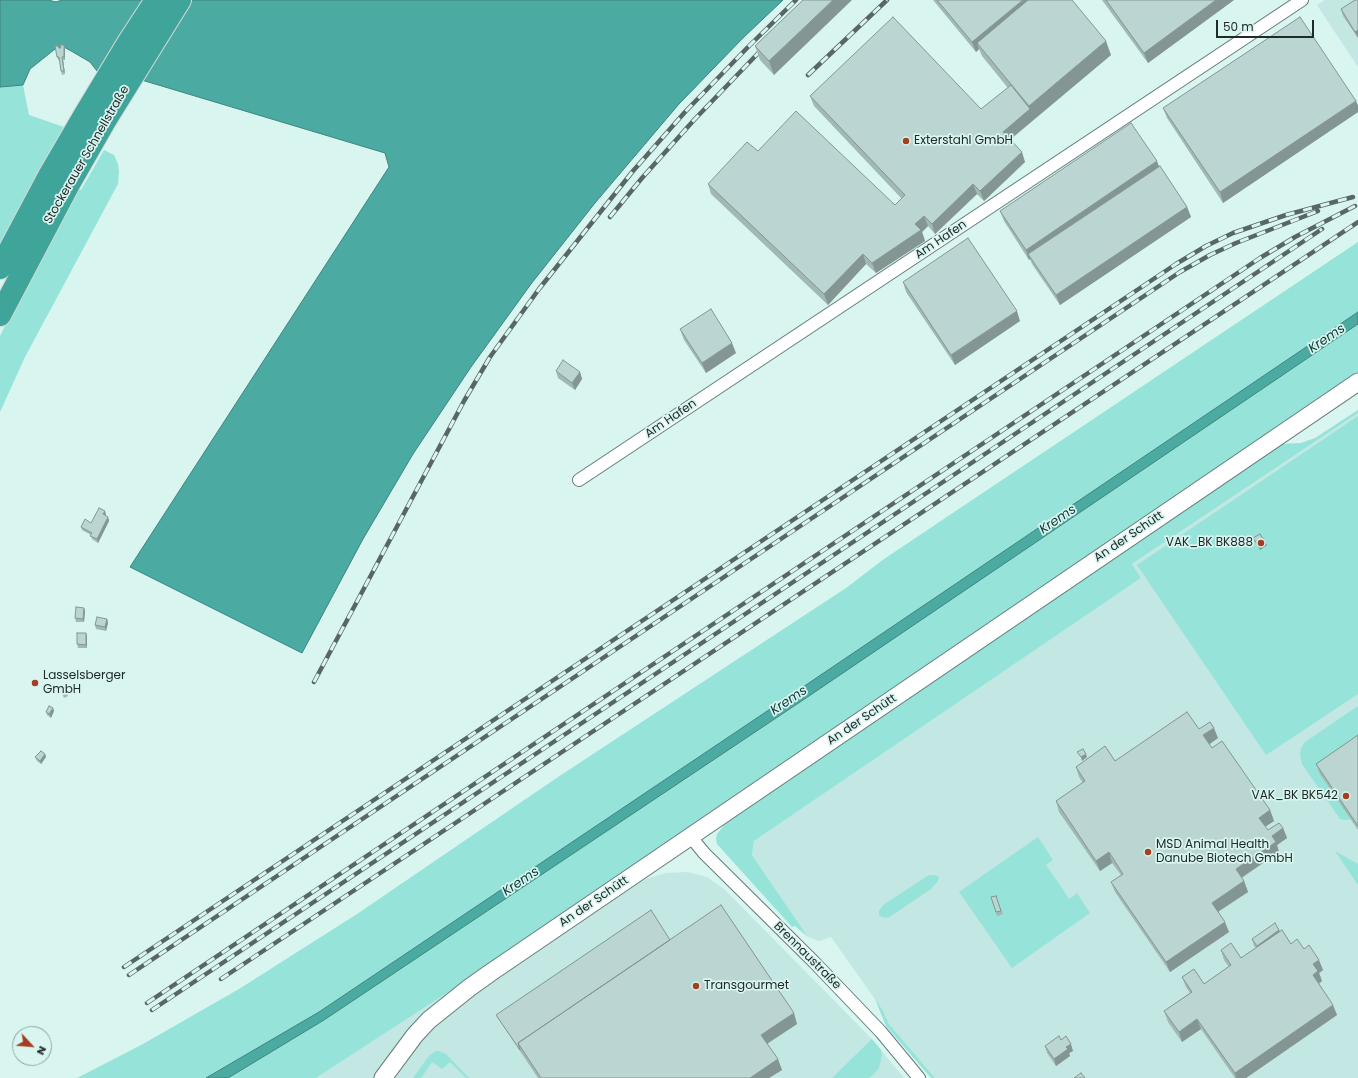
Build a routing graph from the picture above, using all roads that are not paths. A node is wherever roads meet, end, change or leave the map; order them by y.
1 (156, 0) edge
2 (180, 0) edge
3 (1302, 0) edge
4 (60, 179) junction
5 (0, 268) edge
6 (0, 315) edge
7 (1358, 382) edge
8 (579, 480) dead end
9 (691, 837) junction
10 (383, 1078) edge
11 (918, 1078) edge

1 - 4 highway, Stockerauer Schnellstraße
2 - 4 highway, Stockerauer Schnellstraße
3 - 8 street, Am Hafen
4 - 5 highway, Stockerauer Schnellstraße
4 - 6 highway, Stockerauer Schnellstraße
7 - 9 street, An der Schütt
9 - 10 street, An der Schütt
9 - 11 street, Brennaustraße

